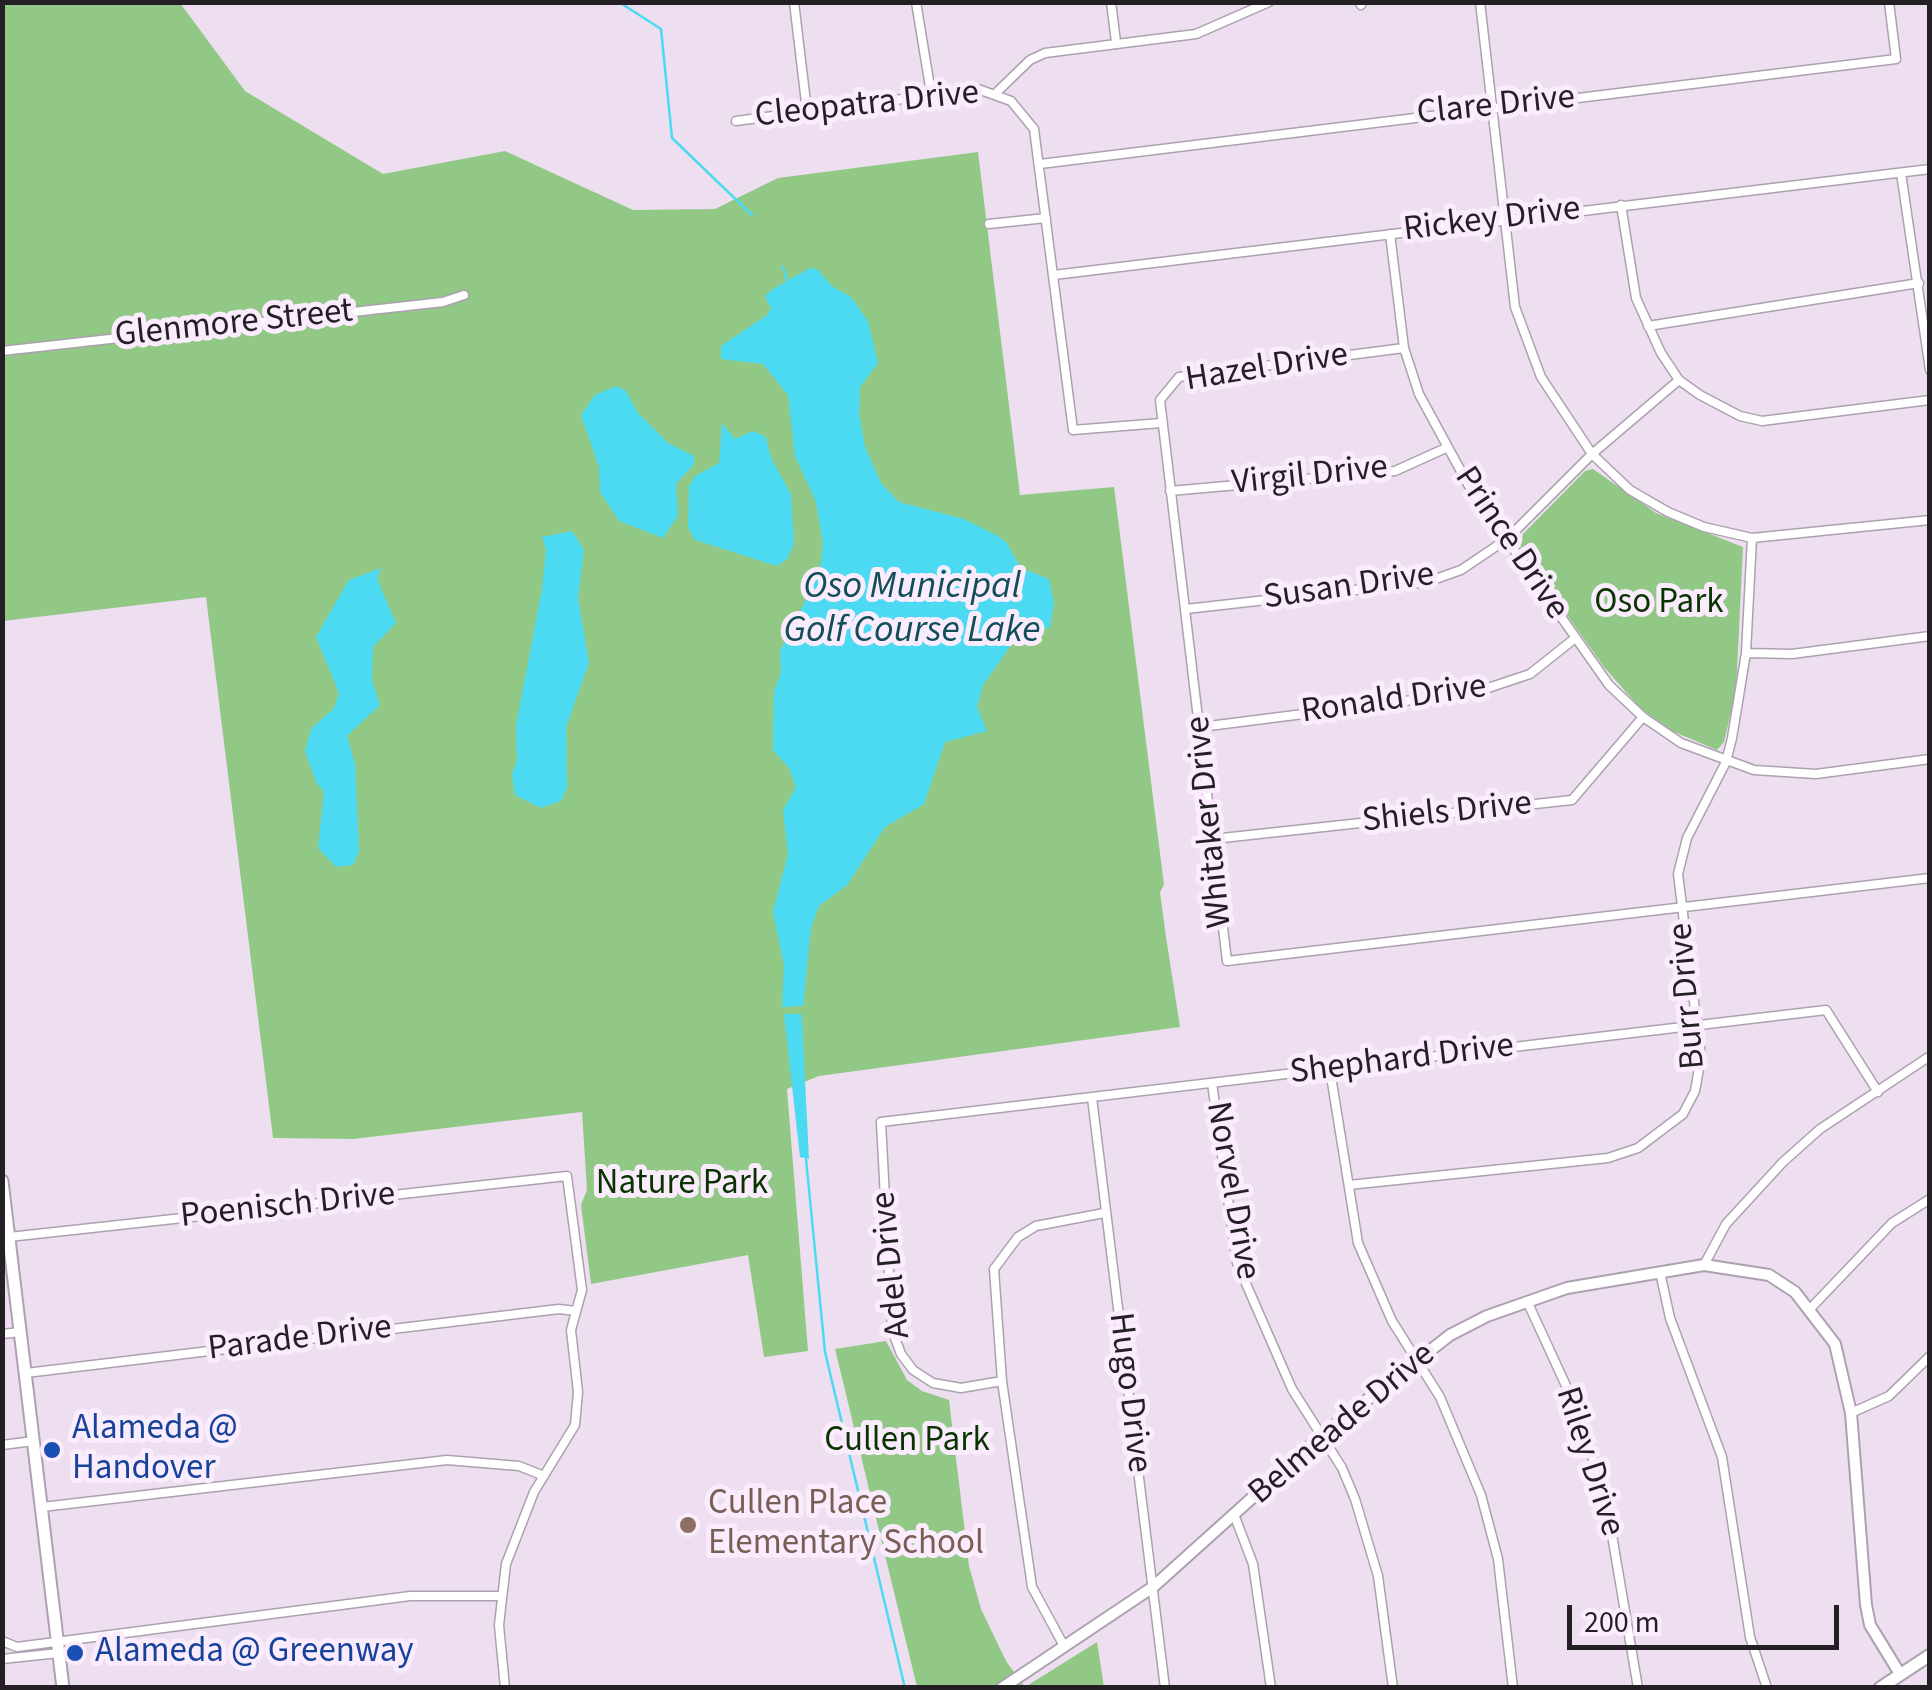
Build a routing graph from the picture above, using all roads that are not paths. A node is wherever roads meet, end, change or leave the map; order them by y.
1 (794, 2) edge
2 (916, 2) edge
3 (1111, 2) edge
4 (1269, 2) edge
5 (1480, 2) edge
6 (1889, 2) edge
7 (1116, 42) junction
8 (997, 92) junction
9 (931, 93) junction
10 (1493, 109) junction
11 (808, 111) junction
12 (736, 121) dead end
13 (1040, 164) junction
14 (1930, 169) edge
15 (1901, 173) junction
16 (1621, 205) junction
17 (1046, 218) junction
18 (1506, 221) junction
19 (989, 224) dead end
20 (1390, 234) junction
21 (1054, 275) junction
22 (1919, 283) junction
23 (464, 295) dead end
24 (1648, 326) junction
25 (1404, 348) junction
26 (2, 352) edge
27 (1930, 370) edge
28 (1679, 380) junction
29 (1930, 400) edge
30 (1161, 422) junction
31 (1446, 448) junction
32 (1592, 454) junction
33 (1170, 491) junction
34 (1930, 520) edge
35 (1752, 538) junction
36 (1507, 539) junction
37 (1186, 609) junction
38 (1930, 636) edge
39 (1574, 639) junction
40 (1746, 653) junction
41 (1642, 717) junction
42 (1201, 727) junction
43 (1930, 758) edge
44 (1726, 762) junction
45 (1213, 839) junction
46 (1930, 878) edge
47 (1682, 908) junction
48 (1698, 1026) junction
49 (1930, 1056) edge
50 (1330, 1070) junction
51 (1212, 1083) junction
52 (1878, 1092) junction
53 (1092, 1098) junction
54 (881, 1122) joint
55 (2, 1181) edge
56 (1349, 1185) junction
57 (1930, 1199) edge
58 (1104, 1213) junction
59 (6, 1228) edge
60 (1704, 1265) junction
61 (1660, 1272) junction
62 (1526, 1301) junction
63 (1809, 1310) junction
64 (575, 1311) junction
65 (20, 1332) junction
66 (2, 1334) edge
67 (1930, 1356) edge
68 (1416, 1358) junction
69 (26, 1373) junction
70 (1002, 1382) junction
71 (1852, 1413) junction
72 (1322, 1434) junction
73 (34, 1441) junction
74 (2, 1445) edge
75 (544, 1476) junction
76 (42, 1506) junction
77 (1236, 1517) junction
78 (1154, 1586) junction
79 (500, 1596) junction
80 (2, 1641) edge
81 (1064, 1646) junction
82 (59, 1647) junction
83 (1930, 1655) edge
84 (2, 1659) edge
85 (1900, 1674) junction
86 (64, 1688) edge
87 (505, 1688) edge
88 (1002, 1688) edge
89 (1164, 1688) edge
90 (1271, 1688) edge
91 (1393, 1688) edge
92 (1513, 1688) edge
93 (1638, 1688) edge
94 (1767, 1688) edge
95 (1880, 1688) edge

1 - 11 street
2 - 9 street
3 - 7 street
4 - 7 street
5 - 10 street
6 - 10 street, Clare Drive
7 - 8 street
8 - 9 street, Cleopatra Drive
8 - 13 street
9 - 11 street, Cleopatra Drive
10 - 13 street, Clare Drive
10 - 18 street
11 - 12 street, Cleopatra Drive
13 - 17 street
14 - 15 street, Rickey Drive
15 - 16 street, Rickey Drive
15 - 22 street
16 - 18 street, Rickey Drive
16 - 24 street
17 - 19 street
17 - 21 street
18 - 20 street, Rickey Drive
18 - 32 street
20 - 21 street, Rickey Drive
20 - 25 street, Prince Drive
21 - 30 street
22 - 24 street
22 - 27 street
23 - 26 street, Glenmore Street
24 - 28 street
25 - 30 street, Hazel Drive
25 - 31 street, Prince Drive
28 - 29 street
28 - 32 street, Susan Drive
30 - 33 street, Whitaker Drive
31 - 33 street, Virgil Drive
31 - 36 street, Prince Drive
32 - 35 street
32 - 36 street, Susan Drive
33 - 37 street, Whitaker Drive
34 - 35 street
35 - 40 street, Burr Drive
36 - 37 street, Susan Drive
36 - 39 street, Prince Drive
37 - 42 street, Whitaker Drive
38 - 40 street
39 - 41 street, Prince Drive
39 - 42 street, Ronald Drive
40 - 44 street, Burr Drive
41 - 44 street, Prince Drive
41 - 45 street, Shiels Drive
42 - 45 street, Whitaker Drive
43 - 44 street, Prince Drive
44 - 47 street, Burr Drive
45 - 47 street, Whitaker Drive
46 - 47 street, Whitaker Drive
47 - 48 street, Burr Drive
48 - 50 street, Shephard Drive
48 - 52 street, Shephard Drive
48 - 56 street, Burr Drive
49 - 52 street
50 - 51 street, Shephard Drive
50 - 56 street
51 - 53 street, Shephard Drive
51 - 72 street, Norvel Drive
52 - 60 street
53 - 54 street, Shephard Drive
53 - 58 street, Hugo Drive
54 - 70 street, Adel Drive
55 - 59 main road
56 - 68 street
57 - 63 street
58 - 70 street
58 - 78 street, Hugo Drive
59 - 64 street, Poenisch Drive
59 - 65 main road
60 - 61 street, Belmeade Drive
60 - 63 street, Belmeade Drive
61 - 62 street, Belmeade Drive
61 - 94 street
62 - 68 street, Belmeade Drive
62 - 93 street, Riley Drive
63 - 71 street, Belmeade Drive
64 - 69 street, Parade Drive
64 - 75 street
65 - 66 street
65 - 69 main road
67 - 71 street
68 - 72 street, Belmeade Drive
68 - 92 street
69 - 73 main road
70 - 81 street
71 - 85 street, Belmeade Drive
72 - 77 street, Belmeade Drive
72 - 91 street, Norvel Drive
73 - 74 street
73 - 76 main road
75 - 76 street
75 - 79 street
76 - 82 main road
77 - 78 street, Belmeade Drive
77 - 90 street
78 - 81 street, Belmeade Drive
78 - 89 street, Hugo Drive
79 - 82 street
79 - 87 street
80 - 82 street
81 - 88 street, Belmeade Drive
82 - 84 street
82 - 86 main road
83 - 85 main road
85 - 95 main road

